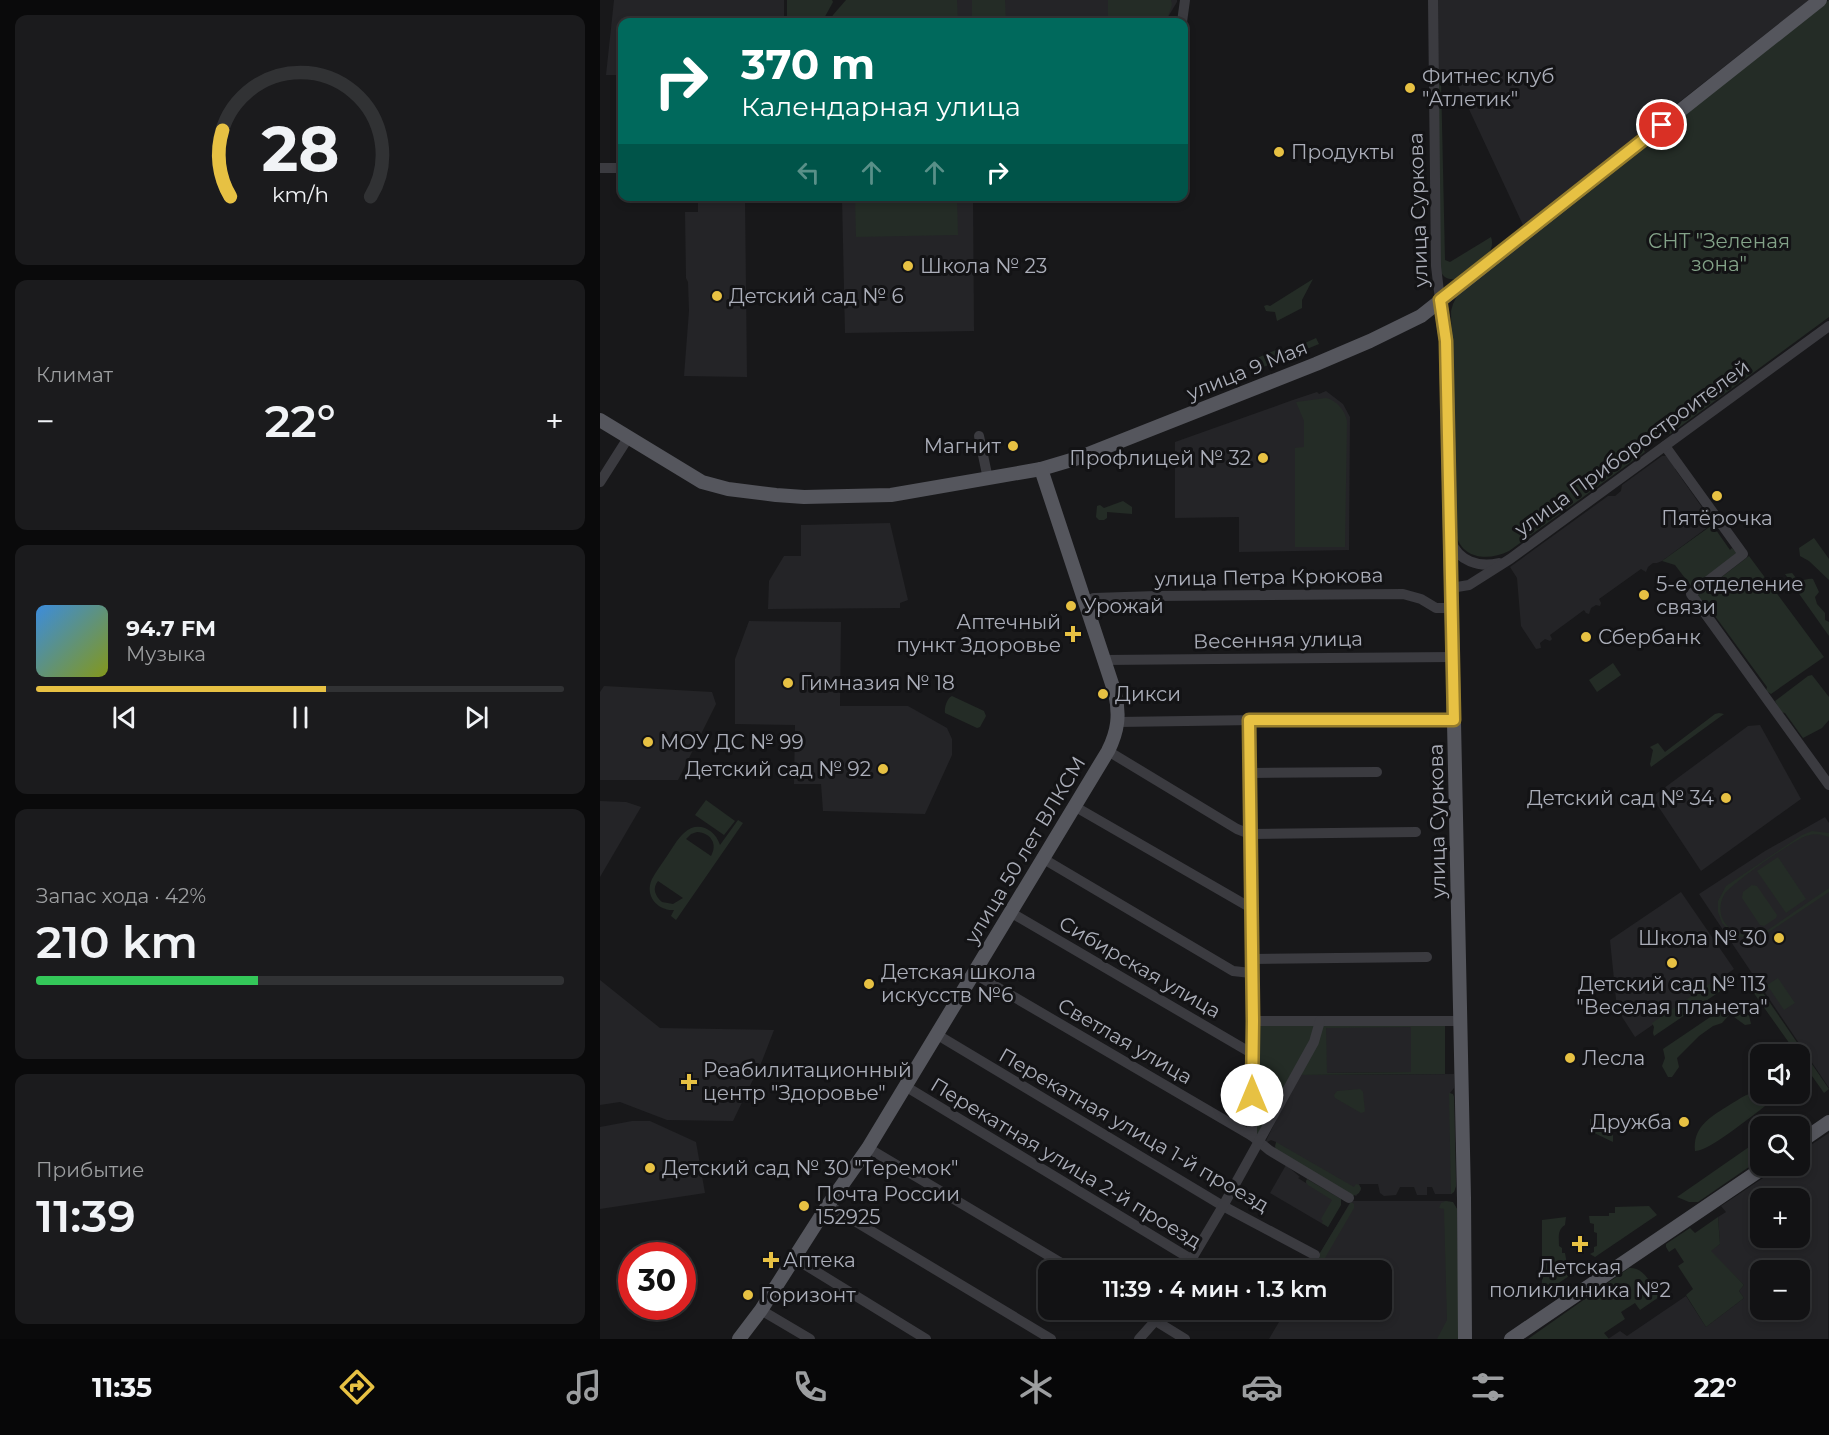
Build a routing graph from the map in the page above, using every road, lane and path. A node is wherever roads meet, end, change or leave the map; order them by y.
1 (1185, 0) edge
2 (1433, 0) edge
3 (1820, 0) edge
4 (1183, 18) edge
5 (600, 168) edge
6 (618, 168) edge
7 (1440, 300) junction
8 (1829, 326) edge
9 (600, 420) edge
10 (979, 436) dead end
11 (628, 438) junction
12 (1665, 446) junction
13 (1041, 469) junction
14 (988, 479) junction
15 (600, 482) edge
16 (1450, 536) junction
17 (1510, 559) junction
18 (1451, 588) junction
19 (1084, 602) junction
20 (1451, 608) junction
21 (1453, 657) junction
22 (1104, 660) junction
23 (1249, 720) junction
24 (1454, 720) junction
25 (1118, 722) junction
26 (1108, 751) junction
27 (1377, 771) dead end
28 (1250, 773) junction
29 (1829, 784) edge
30 (1074, 806) junction
31 (1416, 832) dead end
32 (1250, 834) junction
33 (1042, 858) junction
34 (1251, 908) junction
35 (1010, 912) junction
36 (1427, 957) dead end
37 (1252, 959) junction
38 (1251, 972) junction
39 (973, 973) junction
40 (1253, 1021) junction
41 (1320, 1021) junction
42 (1460, 1021) junction
43 (936, 1034) junction
44 (1252, 1054) junction
45 (905, 1086) junction
46 (1829, 1122) edge
47 (1810, 1135) edge
48 (1255, 1139) junction
49 (868, 1148) junction
50 (1751, 1176) edge
51 (1349, 1198) dead end
52 (828, 1205) junction
53 (1223, 1206) junction
54 (1315, 1255) dead end
55 (794, 1258) junction
56 (1191, 1259) joint
57 (1056, 1260) edge
58 (761, 1310) junction
59 (1156, 1320) joint
60 (1526, 1329) junction
61 (739, 1339) edge
62 (754, 1339) edge
63 (810, 1339) edge
64 (926, 1339) edge
65 (1051, 1339) edge
66 (1139, 1339) edge
67 (1185, 1339) edge
68 (1467, 1339) edge
69 (1511, 1339) edge
70 (1516, 1339) edge

1 - 4 street
2 - 7 street, улица Суркова
3 - 7 main road, улица 9 Мая
5 - 6 street
7 - 13 main road, улица 9 Мая
7 - 16 main road, улица Суркова
8 - 12 street, улица Приборостроителей
9 - 11 main road, улица 9 Мая
10 - 14 street
11 - 14 main road, улица 9 Мая
11 - 15 street
12 - 17 street, улица Приборостроителей
12 - 29 street
13 - 14 main road, улица 9 Мая
13 - 19 main road, улица 50 лет ВЛКСМ
16 - 17 street
16 - 18 main road, улица Суркова
17 - 18 street, улица Приборостроителей
18 - 20 main road, улица Суркова
19 - 20 street, улица Петра Крюкова
19 - 22 main road, улица 50 лет ВЛКСМ
20 - 21 main road, улица Суркова
21 - 22 street, Весенняя улица
21 - 24 main road, улица Суркова
22 - 25 main road, улица 50 лет ВЛКСМ
23 - 24 street
23 - 25 street
23 - 28 street
24 - 42 main road, улица Суркова
25 - 26 main road, улица 50 лет ВЛКСМ
26 - 30 main road, улица 50 лет ВЛКСМ
26 - 32 street
27 - 28 street
28 - 32 street
30 - 33 main road, улица 50 лет ВЛКСМ
30 - 34 street
31 - 32 street
32 - 34 street
33 - 35 main road, улица 50 лет ВЛКСМ
33 - 38 street
34 - 37 street
35 - 39 main road, улица 50 лет ВЛКСМ
35 - 44 street, Сибирская улица
36 - 37 street
37 - 38 street
38 - 40 street
39 - 43 main road, улица 50 лет ВЛКСМ
39 - 48 street, Светлая улица
40 - 41 street
40 - 44 street
41 - 42 street
41 - 48 street
42 - 68 main road, улица Суркова
43 - 45 main road, улица 50 лет ВЛКСМ
43 - 53 street, Перекатная улица 1-й проезд
44 - 48 street
45 - 49 main road, улица 50 лет ВЛКСМ
45 - 56 street, Перекатная улица 2-й проезд
46 - 47 main road
48 - 51 street, Светлая улица
48 - 53 street
49 - 52 main road, улица 50 лет ВЛКСМ
49 - 57 street
50 - 60 main road
52 - 55 main road, улица 50 лет ВЛКСМ
52 - 65 street
53 - 54 street, Перекатная улица 1-й проезд
53 - 56 street
55 - 58 main road, улица 50 лет ВЛКСМ
55 - 64 street
58 - 61 main road, улица 50 лет ВЛКСМ
58 - 62 main road, улица 50 лет ВЛКСМ
58 - 63 street
59 - 66 street
59 - 67 street
60 - 69 main road
60 - 70 main road

